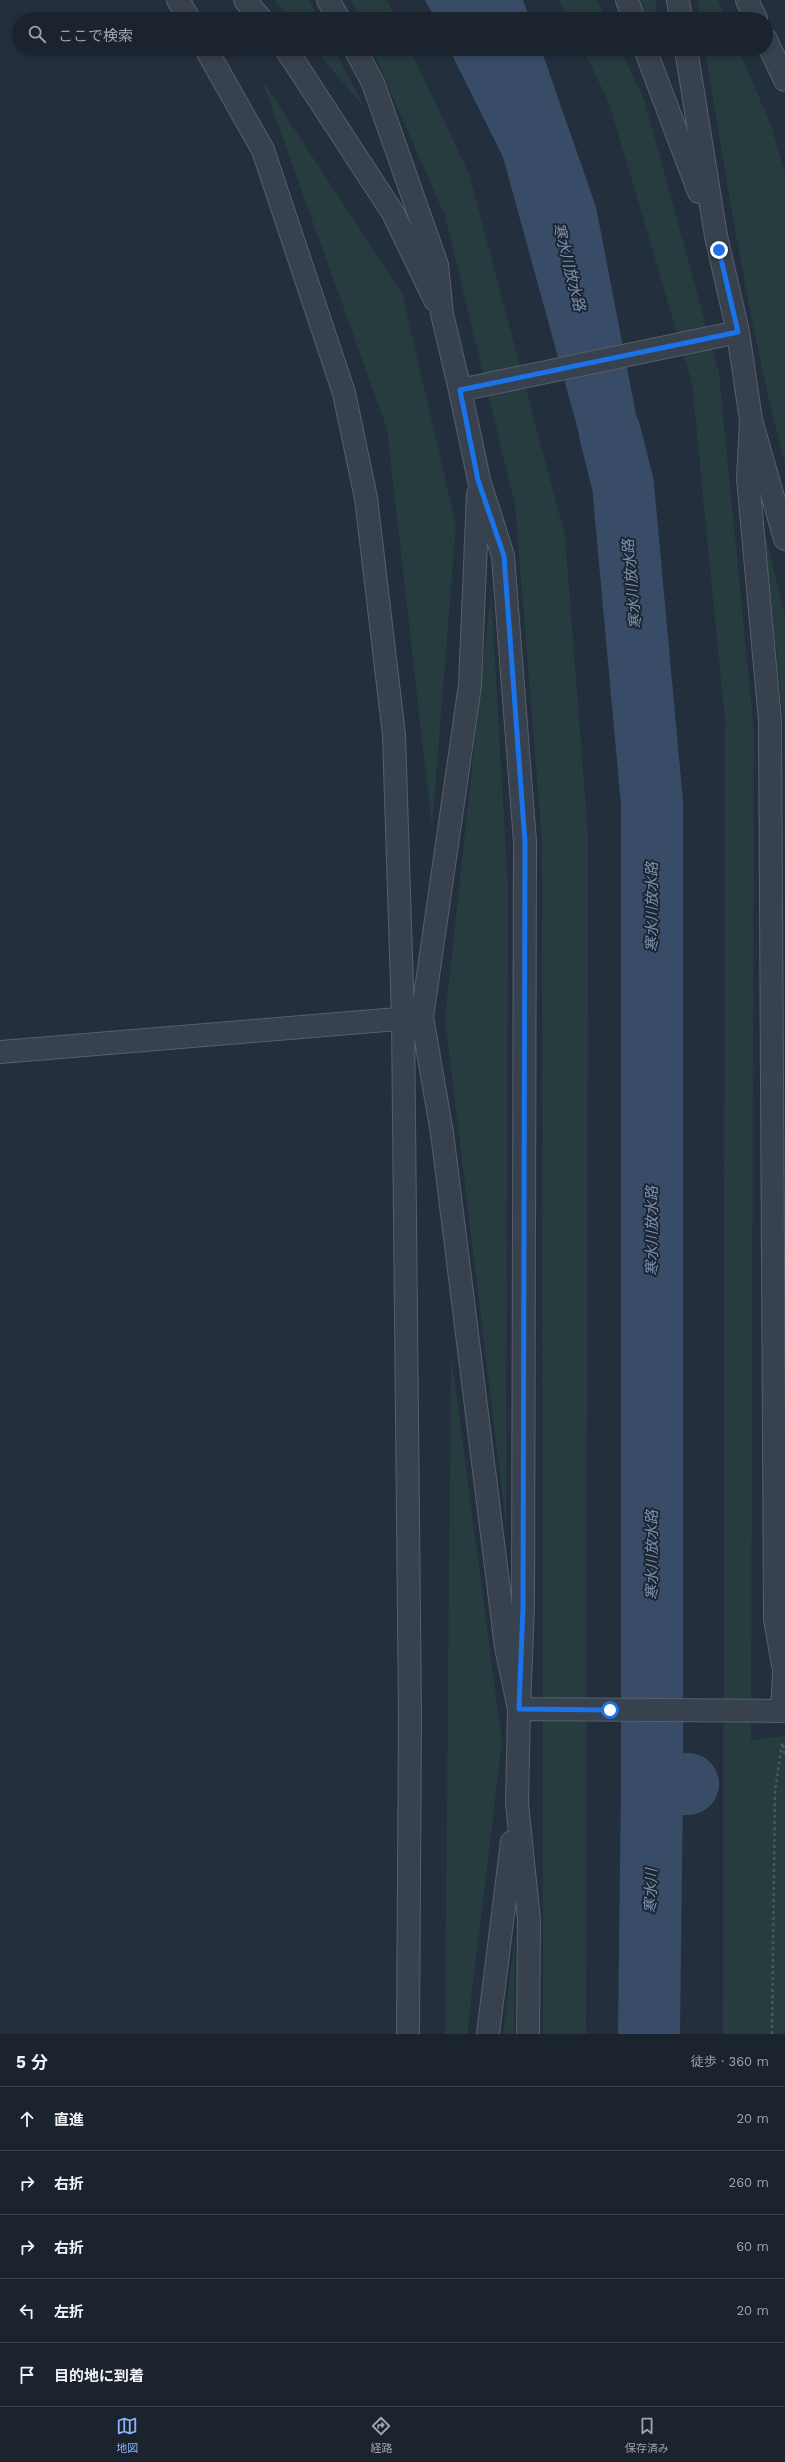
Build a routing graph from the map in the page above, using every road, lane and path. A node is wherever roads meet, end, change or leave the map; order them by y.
1 (178, 0) edge
2 (245, 0) edge
3 (328, 0) edge
4 (627, 0) edge
5 (678, 0) edge
6 (747, 0) edge
7 (185, 12) edge
8 (255, 12) edge
9 (335, 12) edge
10 (631, 12) edge
11 (680, 12) edge
12 (753, 12) edge
13 (773, 55) edge
14 (210, 56) edge
15 (291, 56) edge
16 (359, 56) edge
17 (648, 56) edge
18 (687, 56) edge
19 (785, 80) edge
20 (716, 236) junction
21 (442, 314) junction
22 (730, 334) junction
23 (467, 389) junction
24 (752, 420) junction
25 (478, 480) junction
26 (785, 539) edge
27 (412, 1017) junction
28 (0, 1052) edge
29 (784, 1660) edge
30 (526, 1710) junction
31 (777, 1710) edge
32 (782, 1743) dead end
33 (517, 1803) junction
34 (408, 2034) edge
35 (488, 2034) edge
36 (528, 2034) edge
37 (772, 2034) edge

1 - 7 street
2 - 8 street
3 - 9 street
4 - 10 street
5 - 11 street
6 - 12 street
13 - 19 street
14 - 27 street
15 - 21 street
16 - 21 street
17 - 20 street
18 - 20 street
20 - 22 street
21 - 23 street
22 - 23 street
22 - 24 street
23 - 25 street
24 - 26 street
24 - 29 street
25 - 27 street
25 - 30 street
27 - 28 street
27 - 30 street
27 - 34 street
29 - 31 street
30 - 31 street
30 - 33 street
32 - 37 path
33 - 35 street
33 - 36 street

